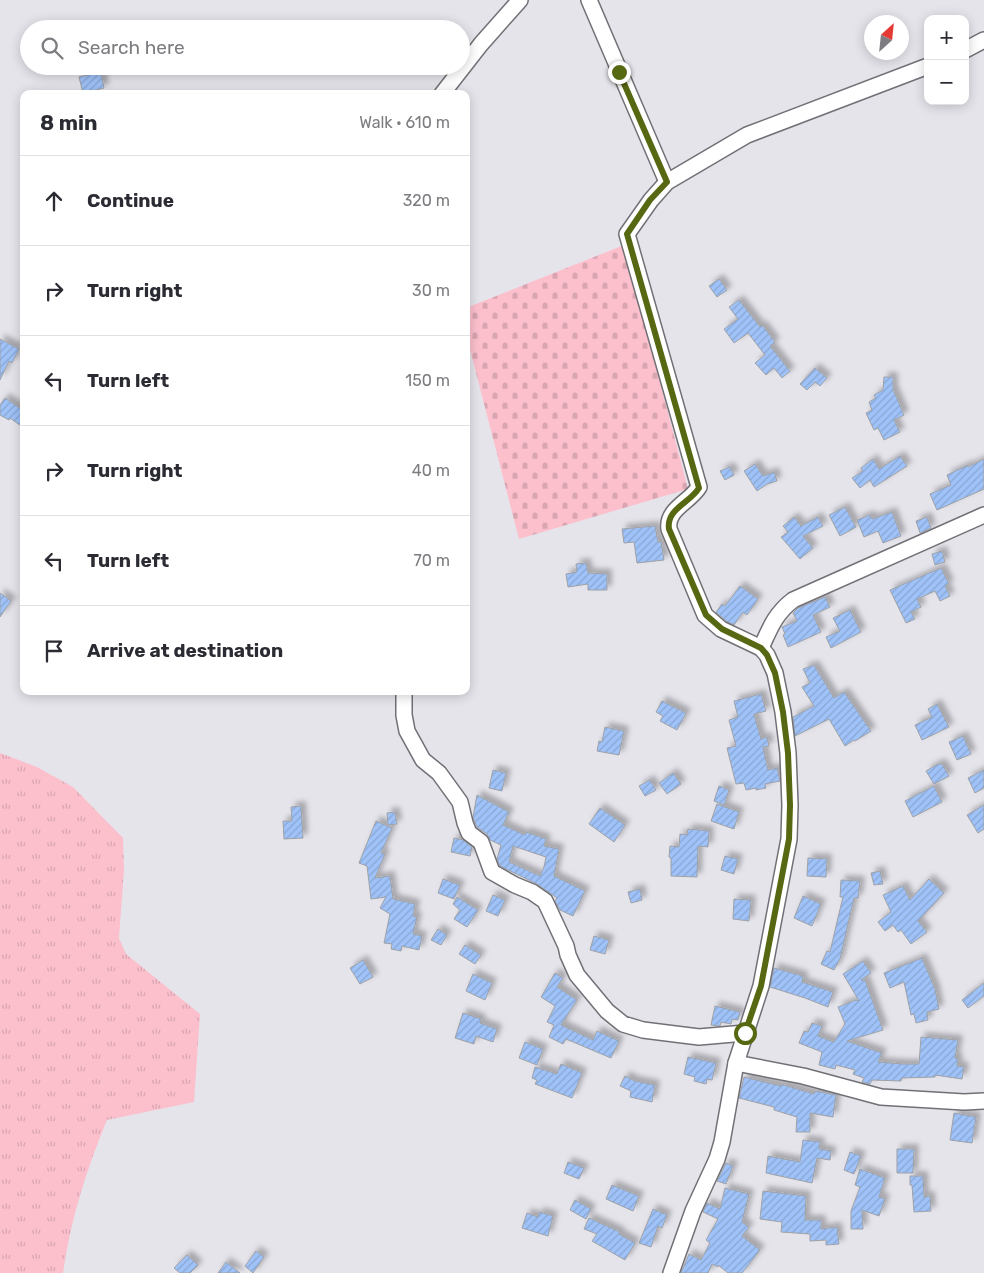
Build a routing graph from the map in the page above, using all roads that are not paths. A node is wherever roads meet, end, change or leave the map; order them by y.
1 (520, 0) edge
2 (589, 0) edge
3 (984, 40) edge
4 (969, 48) edge
5 (470, 58) edge
6 (924, 68) edge
7 (457, 75) edge
8 (445, 90) edge
9 (667, 182) junction
10 (984, 515) edge
11 (761, 648) junction
12 (404, 695) edge
13 (745, 1033) junction
14 (736, 1063) junction
15 (984, 1100) edge
16 (671, 1273) edge

1 - 5 street
2 - 9 street
3 - 4 street
6 - 9 street
7 - 8 street
9 - 11 street
10 - 11 street
11 - 13 street
12 - 13 street
13 - 14 street
14 - 15 street
14 - 16 street

